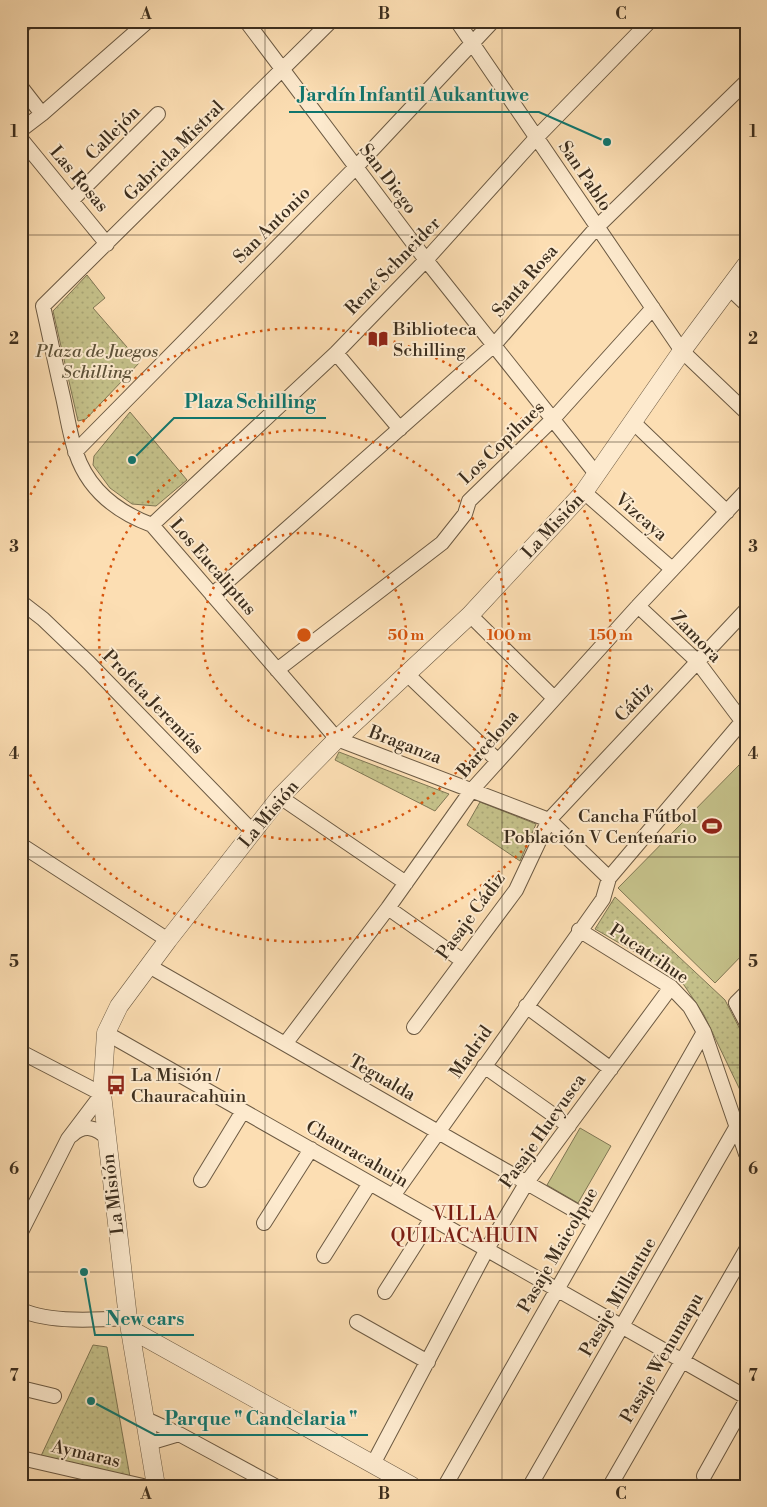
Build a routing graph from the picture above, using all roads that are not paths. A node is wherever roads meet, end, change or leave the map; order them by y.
1 (28, 21) edge
2 (148, 21) edge
3 (246, 21) edge
4 (331, 21) edge
5 (456, 21) edge
6 (494, 21) edge
7 (650, 21) edge
8 (21, 27) edge
9 (472, 44) junction
10 (282, 69) junction
11 (746, 82) edge
12 (21, 87) edge
13 (42, 114) junction
14 (158, 114) dead end
15 (21, 130) edge
16 (536, 138) junction
17 (21, 140) edge
18 (356, 167) junction
19 (72, 200) junction
20 (597, 227) junction
21 (107, 244) junction
22 (426, 260) junction
23 (746, 265) edge
24 (728, 287) junction
25 (746, 304) edge
26 (43, 306) joint
27 (653, 308) junction
28 (494, 345) junction
29 (682, 351) junction
30 (336, 353) junction
31 (746, 412) edge
32 (553, 420) junction
33 (634, 422) junction
34 (400, 429) junction
35 (75, 452) junction
36 (598, 475) junction
37 (746, 491) edge
38 (584, 492) junction
39 (727, 512) junction
40 (152, 525) junction
41 (672, 569) junction
42 (212, 594) junction
43 (21, 602) edge
44 (638, 606) junction
45 (746, 610) edge
46 (470, 615) junction
47 (697, 661) junction
48 (277, 670) junction
49 (408, 674) junction
50 (554, 698) junction
51 (744, 719) edge
52 (337, 739) junction
53 (497, 760) junction
54 (471, 791) junction
55 (280, 797) junction
56 (549, 820) junction
57 (253, 832) junction
58 (21, 845) edge
59 (609, 878) junction
60 (406, 883) junction
61 (388, 908) junction
62 (579, 930) junction
63 (168, 940) junction
64 (463, 961) junction
65 (149, 966) junction
66 (671, 987) junction
67 (741, 998) edge
68 (526, 1006) junction
69 (746, 1022) edge
70 (414, 1028) dead end
71 (704, 1032) junction
72 (106, 1033) junction
73 (285, 1044) junction
74 (22, 1054) edge
75 (484, 1066) junction
76 (611, 1069) junction
77 (102, 1094) junction
78 (243, 1111) junction
79 (569, 1126) junction
80 (737, 1126) junction
81 (438, 1132) junction
82 (107, 1138) junction
83 (68, 1139) junction
84 (310, 1149) junction
85 (746, 1154) edge
86 (200, 1180) dead end
87 (527, 1182) junction
88 (370, 1183) junction
89 (393, 1196) junction
90 (432, 1218) junction
91 (596, 1222) junction
92 (264, 1223) dead end
93 (21, 1232) edge
94 (487, 1250) junction
95 (746, 1250) edge
96 (324, 1256) dead end
97 (557, 1289) junction
98 (385, 1292) dead end
99 (21, 1310) edge
100 (357, 1322) dead end
101 (129, 1323) junction
102 (622, 1326) junction
103 (682, 1360) junction
104 (428, 1362) junction
105 (21, 1388) edge
106 (54, 1396) dead end
107 (746, 1396) edge
108 (746, 1401) edge
109 (146, 1419) junction
110 (179, 1434) junction
111 (149, 1443) junction
112 (21, 1458) edge
113 (373, 1464) junction
114 (704, 1476) dead end
115 (272, 1485) edge
116 (143, 1486) edge
117 (156, 1486) edge
118 (412, 1486) edge
119 (445, 1486) edge
120 (530, 1486) edge
121 (610, 1486) edge

1 - 8 street
2 - 13 street
3 - 10 street, San Diego
4 - 10 street, Gabriela Mistral
5 - 9 street, San Pablo
6 - 9 street, San Antonio
7 - 16 street, René Schneider
9 - 16 street, San Pablo
9 - 18 street, San Antonio
10 - 18 street, San Diego
10 - 21 street, Gabriela Mistral
11 - 20 street, Santa Rosa
12 - 13 street
13 - 15 street
14 - 19 street, Callejón
16 - 20 street, San Pablo
16 - 22 street, René Schneider
17 - 19 street, Las Rosas
18 - 22 street, San Diego
18 - 35 street, San Antonio
19 - 21 street, Las Rosas
20 - 27 street, San Pablo
20 - 28 street, Santa Rosa
21 - 26 street, Gabriela Mistral
22 - 28 street, San Diego
22 - 30 street, René Schneider
23 - 24 street, La Misión
24 - 25 street
24 - 29 street, La Misión
26 - 35 street, Los Eucaliptus
27 - 29 street, San Pablo
27 - 32 street, Los Copihues
28 - 32 street, San Diego
28 - 34 street, Santa Rosa
29 - 31 street
29 - 33 street, La Misión
30 - 34 street
30 - 40 street, René Schneider
32 - 36 street, San Diego
32 - 48 street, Los Copihues
33 - 36 street, La Misión
33 - 39 street
34 - 42 street, Santa Rosa
35 - 40 street, Los Eucaliptus
36 - 38 street, La Misión
37 - 39 street, Barcelona
38 - 41 street, Vizcaya
38 - 46 street, La Misión
39 - 41 street, Barcelona
40 - 42 street, Los Eucaliptus
41 - 44 street, Barcelona
42 - 48 street, Los Eucaliptus
43 - 57 street, Profeta Jeremías
44 - 47 street, Zamora
44 - 50 street, Barcelona
45 - 47 street, Cádiz
46 - 49 street, La Misión
46 - 50 street
47 - 51 street, Zamora
47 - 56 street, Cádiz
48 - 52 street, Los Eucaliptus
49 - 52 street, La Misión
49 - 53 street
50 - 53 street, Barcelona
51 - 59 street
52 - 54 street, Braganza
52 - 55 street, La Misión
53 - 54 street, Barcelona
54 - 56 street, Braganza
54 - 60 street, Barcelona
55 - 57 street, La Misión
55 - 60 street
56 - 59 street, Braganza
56 - 64 street, Pasaje Cádiz
57 - 63 street, La Misión
58 - 63 street
59 - 62 street
60 - 61 street, Barcelona
61 - 64 street
61 - 73 street, Barcelona
62 - 66 street, Pucatrihue
62 - 68 street, Madrid
63 - 65 street, La Misión
64 - 70 street, Pasaje Cádiz
65 - 72 street, La Misión
65 - 73 street, Tegualda
66 - 71 street, Pucatrihue
66 - 76 street, Pasaje Hueyusca
67 - 69 street
68 - 75 street, Madrid
68 - 76 street
71 - 80 street, Pucatrihue
71 - 91 street, Pasaje Maicolpue
72 - 77 street, La Misión
72 - 78 street, Chauracahuin
73 - 81 street, Tegualda
74 - 77 street
75 - 79 street
75 - 81 street, Madrid
76 - 79 street, Pasaje Hueyusca
77 - 82 street, La Misión
77 - 83 street
78 - 84 street, Chauracahuin
78 - 86 street
79 - 87 street, Pasaje Hueyusca
80 - 85 street, Pucatrihue
80 - 102 street, Pasaje Millantue
81 - 87 street, Tegualda
81 - 89 street, Madrid
82 - 83 street
82 - 101 street, La Misión
83 - 93 street
84 - 88 street, Chauracahuin
84 - 92 street
87 - 91 street, Tegualda
87 - 94 street, Pasaje Hueyusca
88 - 89 street, Chauracahuin
88 - 96 street
89 - 90 street, Chauracahuin
90 - 94 street, Chauracahuin
90 - 98 street
91 - 97 street, Pasaje Maicolpue
94 - 97 street, Chauracahuin
94 - 104 street, Pasaje Hueyusca
95 - 103 street, Pasaje Wenumapu
97 - 102 street, Chauracahuin
97 - 119 street, Pasaje Maicolpue
99 - 101 street
100 - 104 street
101 - 109 street, La Misión
101 - 113 street
102 - 103 street, Chauracahuin
102 - 120 street, Pasaje Millantue
103 - 107 street, Chauracahuin
103 - 121 street, Pasaje Wenumapu
104 - 113 street, Pasaje Hueyusca
105 - 106 street
108 - 114 street
109 - 110 street
109 - 111 street, La Misión
110 - 111 street
110 - 115 street
111 - 117 street, La Misión
112 - 116 street, Aymaras
113 - 118 street

